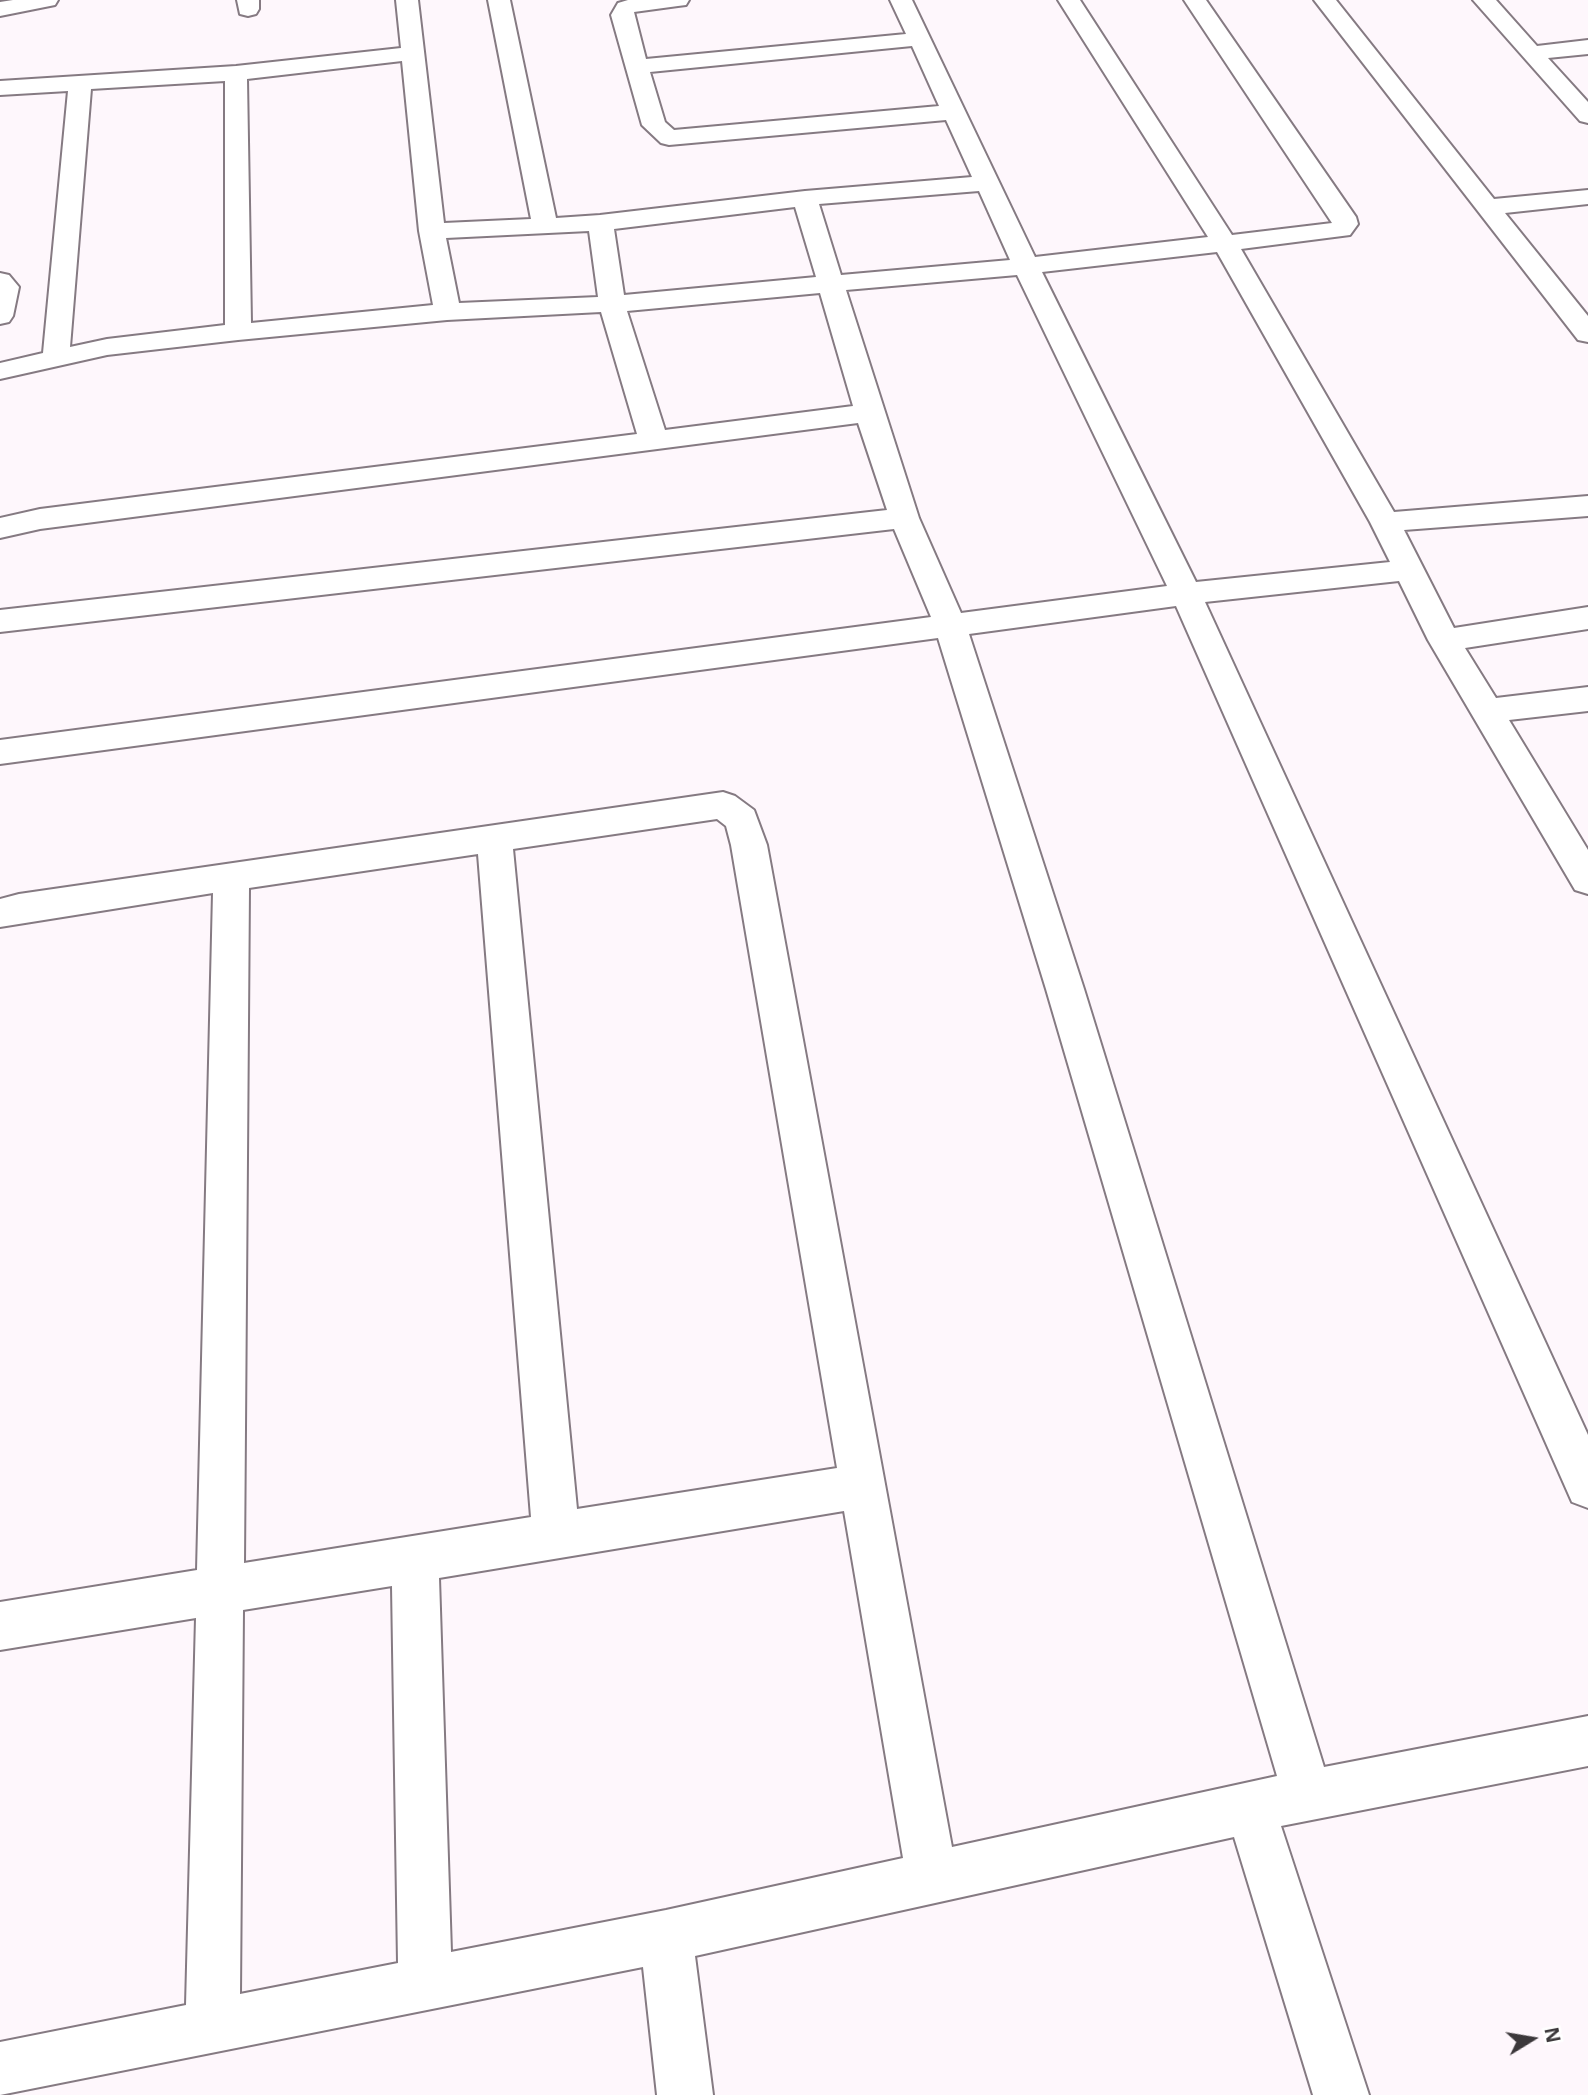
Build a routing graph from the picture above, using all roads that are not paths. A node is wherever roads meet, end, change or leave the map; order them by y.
1 (47, 0) edge
2 (407, 0) edge
3 (499, 0) edge
4 (678, 0) edge
5 (901, 0) edge
6 (1069, 0) edge
7 (1195, 0) edge
8 (1325, 0) edge
9 (1484, 0) edge
10 (0, 9) edge
11 (920, 39) junction
12 (1588, 47) edge
13 (412, 53) junction
14 (1532, 53) junction
15 (636, 67) junction
16 (236, 73) junction
17 (80, 84) junction
18 (0, 88) edge
19 (954, 113) junction
20 (1588, 116) edge
21 (989, 183) junction
22 (1588, 197) edge
23 (805, 198) junction
24 (1486, 207) junction
25 (600, 223) junction
26 (545, 226) junction
27 (432, 231) junction
28 (1224, 242) junction
29 (1026, 266) junction
30 (0, 281) edge
31 (830, 284) junction
32 (612, 304) junction
33 (447, 312) junction
34 (0, 316) edge
35 (238, 331) junction
36 (1588, 334) edge
37 (56, 357) junction
38 (0, 371) edge
39 (869, 413) junction
40 (654, 441) junction
41 (1588, 506) edge
42 (904, 518) junction
43 (1385, 522) junction
44 (0, 528) edge
45 (1407, 570) junction
46 (1186, 594) junction
47 (1588, 618) edge
48 (0, 621) edge
49 (950, 625) junction
50 (1444, 640) junction
51 (1588, 699) edge
52 (1486, 711) junction
53 (0, 752) edge
54 (494, 839) junction
55 (231, 877) junction
56 (1588, 880) edge
57 (0, 913) edge
58 (862, 1486) junction
59 (1588, 1486) edge
60 (556, 1535) junction
61 (415, 1559) junction
62 (221, 1591) junction
63 (0, 1626) edge
64 (1588, 1741) edge
65 (1308, 1795) junction
66 (1250, 1808) junction
67 (932, 1878) junction
68 (666, 1936) junction
69 (425, 1985) junction
70 (213, 2027) junction
71 (0, 2069) edge
72 (685, 2095) edge
73 (1341, 2095) edge

1 - 10 street
2 - 13 street
3 - 26 street
4 - 15 street
5 - 11 street
6 - 28 street
7 - 28 street
8 - 24 street
9 - 14 street
11 - 15 street
11 - 19 street
12 - 14 street
13 - 16 street
13 - 27 street
14 - 20 street
15 - 19 street
16 - 17 street
16 - 35 street
17 - 18 street
17 - 37 street
19 - 21 street
21 - 23 street
21 - 29 street
22 - 24 street
23 - 25 street
23 - 31 street
24 - 36 street
25 - 26 street
25 - 32 street
26 - 27 street
27 - 33 street
28 - 29 street
28 - 43 street
29 - 31 street
29 - 46 street
30 - 34 street
31 - 32 street
31 - 39 street
32 - 33 street
32 - 40 street
33 - 35 street
35 - 37 street
37 - 38 street
39 - 40 street
39 - 42 street
40 - 44 street
41 - 43 street
42 - 48 street
42 - 49 street
43 - 45 street
45 - 46 street
45 - 50 street
46 - 49 street
46 - 59 street
47 - 50 street
49 - 53 street
49 - 65 street
50 - 52 street
51 - 52 street
52 - 56 street
54 - 55 street
54 - 58 street
54 - 60 street
55 - 57 street
55 - 62 street
58 - 60 street
58 - 67 street
60 - 61 street
61 - 62 street
61 - 69 street
62 - 63 street
62 - 70 street
64 - 65 street
65 - 66 street
66 - 67 street
66 - 73 street
67 - 68 street
68 - 69 street
68 - 72 street
69 - 70 street
70 - 71 street

